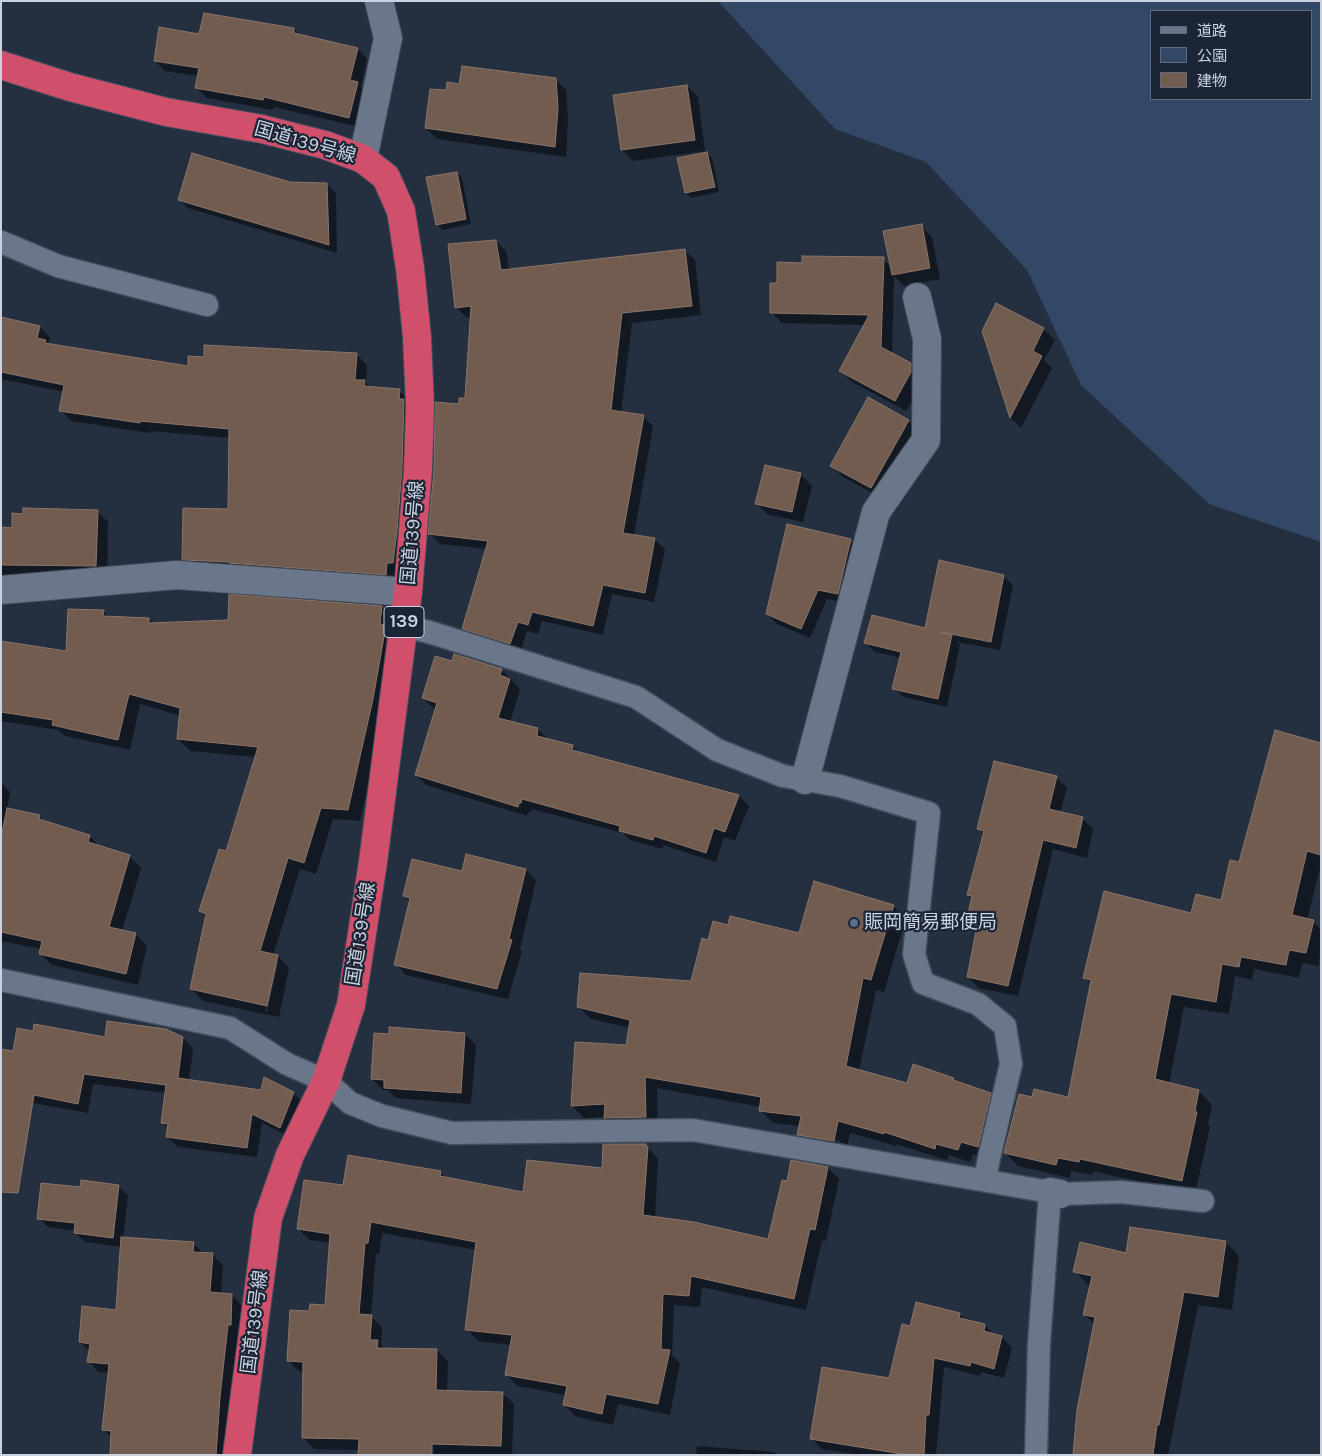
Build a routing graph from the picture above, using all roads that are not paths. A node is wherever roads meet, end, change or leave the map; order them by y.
1 (379, 1) edge
2 (1, 65) edge
3 (363, 159) junction
4 (1, 242) edge
5 (917, 297) dead end
6 (207, 305) dead end
7 (1, 590) edge
8 (408, 592) junction
9 (404, 626) junction
10 (805, 780) junction
11 (1, 980) edge
12 (326, 1081) junction
13 (985, 1180) junction
14 (1055, 1193) junction
15 (1203, 1201) dead end
16 (237, 1455) edge
17 (1036, 1455) edge

1 - 3 street
2 - 3 highway, 国道139号線 / 139
3 - 8 highway, 国道139号線 / 139
4 - 6 lane
5 - 10 street
7 - 8 street
8 - 9 highway, 国道139号線 / 139
9 - 10 lane
9 - 12 highway, 国道139号線 / 139
10 - 13 lane
11 - 12 lane
12 - 13 lane
12 - 16 highway, 国道139号線 / 139
13 - 14 lane
14 - 15 lane
14 - 17 lane

